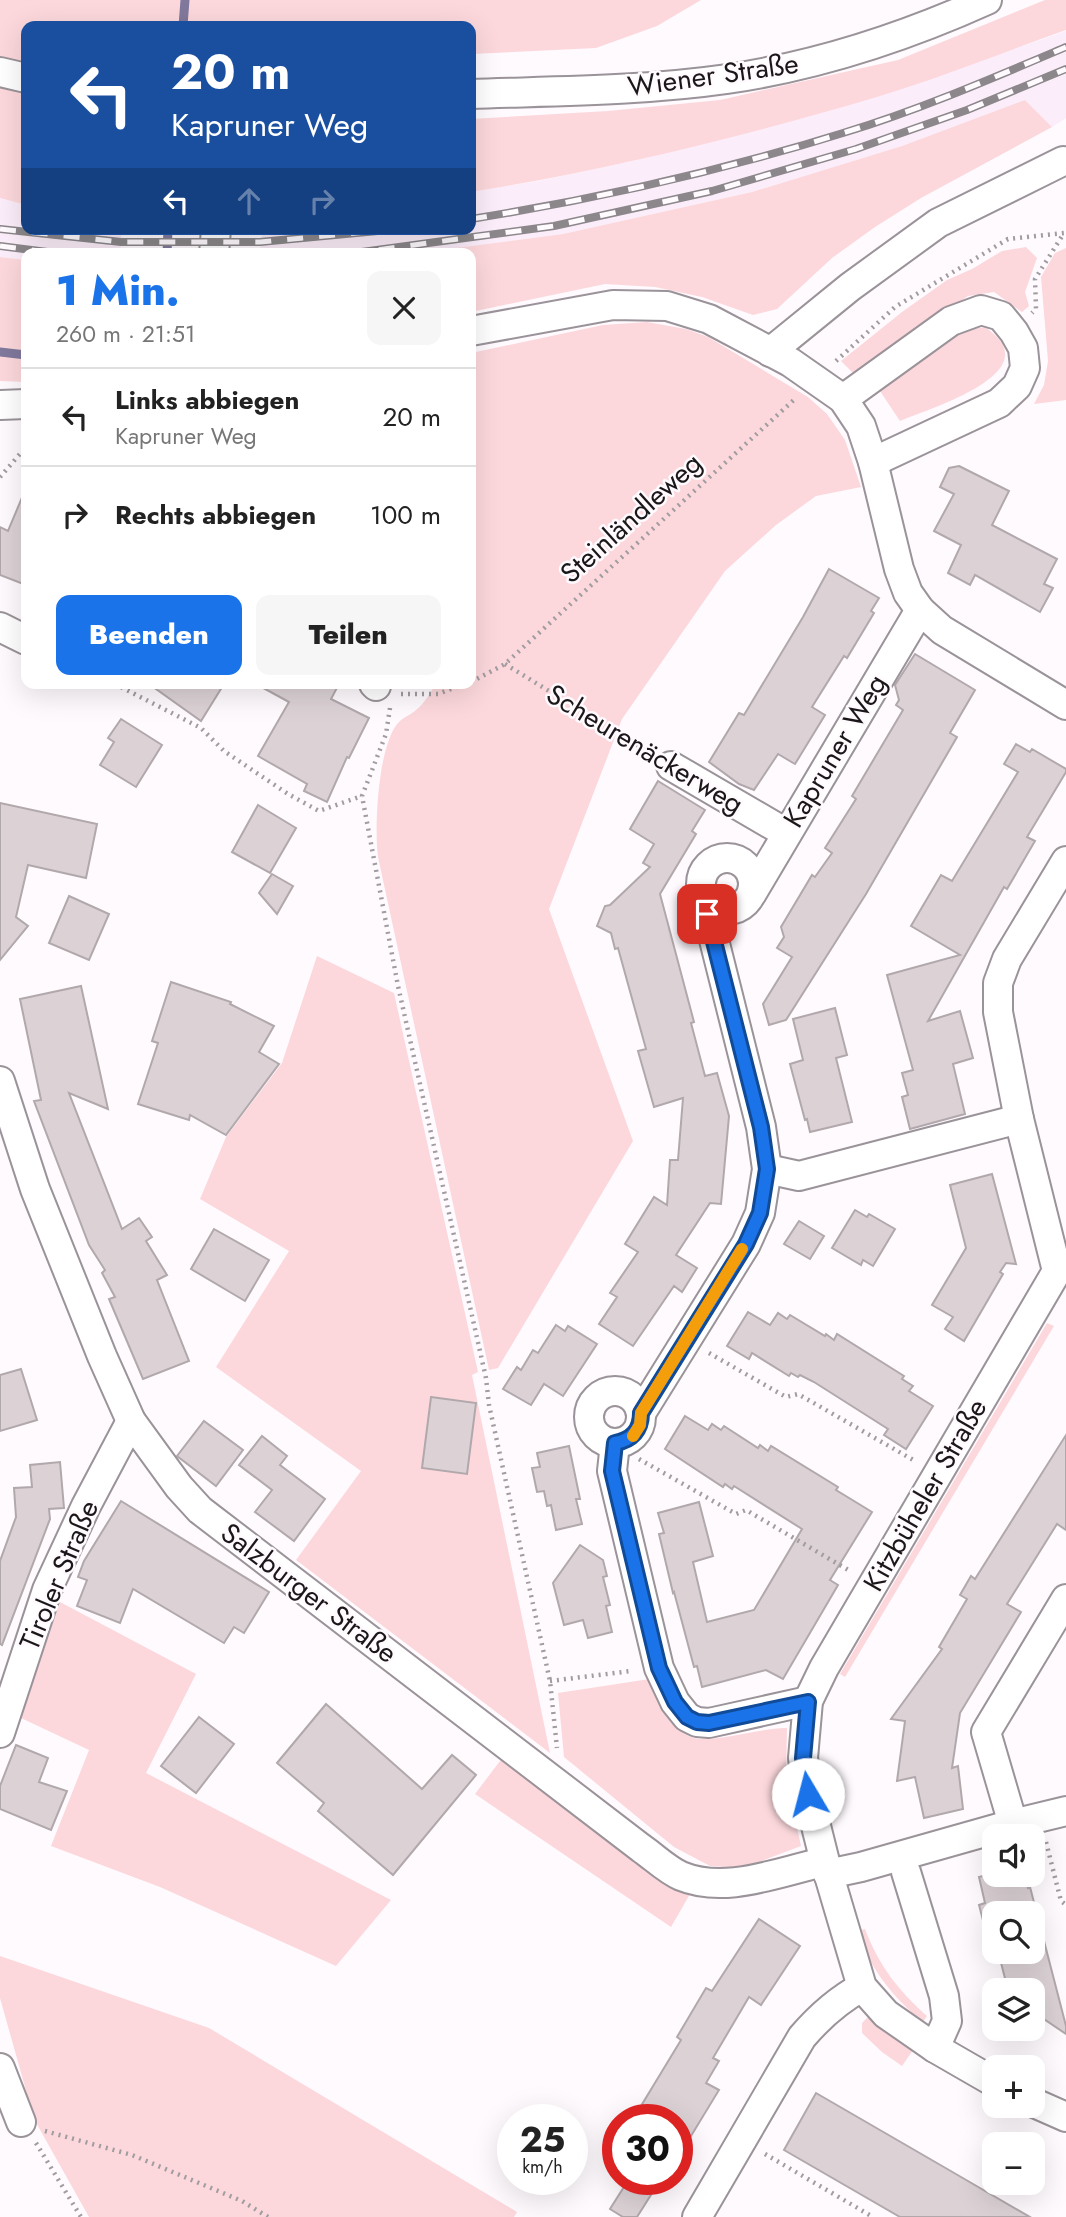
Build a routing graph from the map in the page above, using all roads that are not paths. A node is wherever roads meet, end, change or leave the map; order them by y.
1 (987, 0) edge
2 (0, 72) edge
3 (21, 77) edge
4 (476, 94) edge
5 (1063, 160) dead end
6 (476, 330) edge
7 (770, 352) junction
8 (843, 398) junction
9 (21, 404) edge
10 (0, 405) edge
11 (873, 462) junction
12 (920, 610) junction
13 (0, 627) edge
14 (21, 638) edge
15 (1066, 705) edge
16 (671, 765) road end
17 (786, 833) junction
18 (1066, 861) edge
19 (702, 892) junction
20 (752, 893) junction
21 (0, 1081) edge
22 (1019, 1119) junction
23 (767, 1169) junction
24 (1061, 1270) edge
25 (641, 1413) junction
26 (131, 1421) junction
27 (615, 1444) junction
28 (1066, 1598) edge
29 (808, 1702) junction
30 (1, 1725) edge
31 (1039, 1817) edge
32 (826, 1868) junction
33 (906, 1872) dead end
34 (862, 1987) junction
35 (935, 2048) junction
36 (0, 2068) edge
37 (982, 2075) edge
38 (1045, 2108) edge
39 (1066, 2118) edge
40 (10, 2119) edge
41 (697, 2217) edge

1 - 4 street, Wiener Straße
2 - 3 street
5 - 7 street
6 - 7 street
7 - 8 street
8 - 11 street
8 - 11 street
9 - 10 street
11 - 12 street
12 - 15 street
12 - 17 street, Kapruner Weg
13 - 14 street
16 - 17 street, Scheurenäckerweg
17 - 20 street, Kapruner Weg
18 - 22 street, Kitzbüheler Straße
19 - 20 street
19 - 20 street
19 - 23 street
21 - 26 street, Salzburger Straße
22 - 23 street
22 - 24 street, Kitzbüheler Straße
23 - 25 street
24 - 29 street, Kitzbüheler Straße
25 - 27 street
25 - 27 street
26 - 30 street, Tiroler Straße
26 - 32 street, Salzburger Straße
27 - 29 street
28 - 31 street
29 - 32 street, Kitzbüheler Straße
31 - 32 street, Salzburger Straße
32 - 34 street, Kitzbüheler Straße
33 - 35 street
34 - 35 street, Kitzbüheler Straße
34 - 41 street
35 - 37 street, Kitzbüheler Straße
36 - 40 street
38 - 39 street

